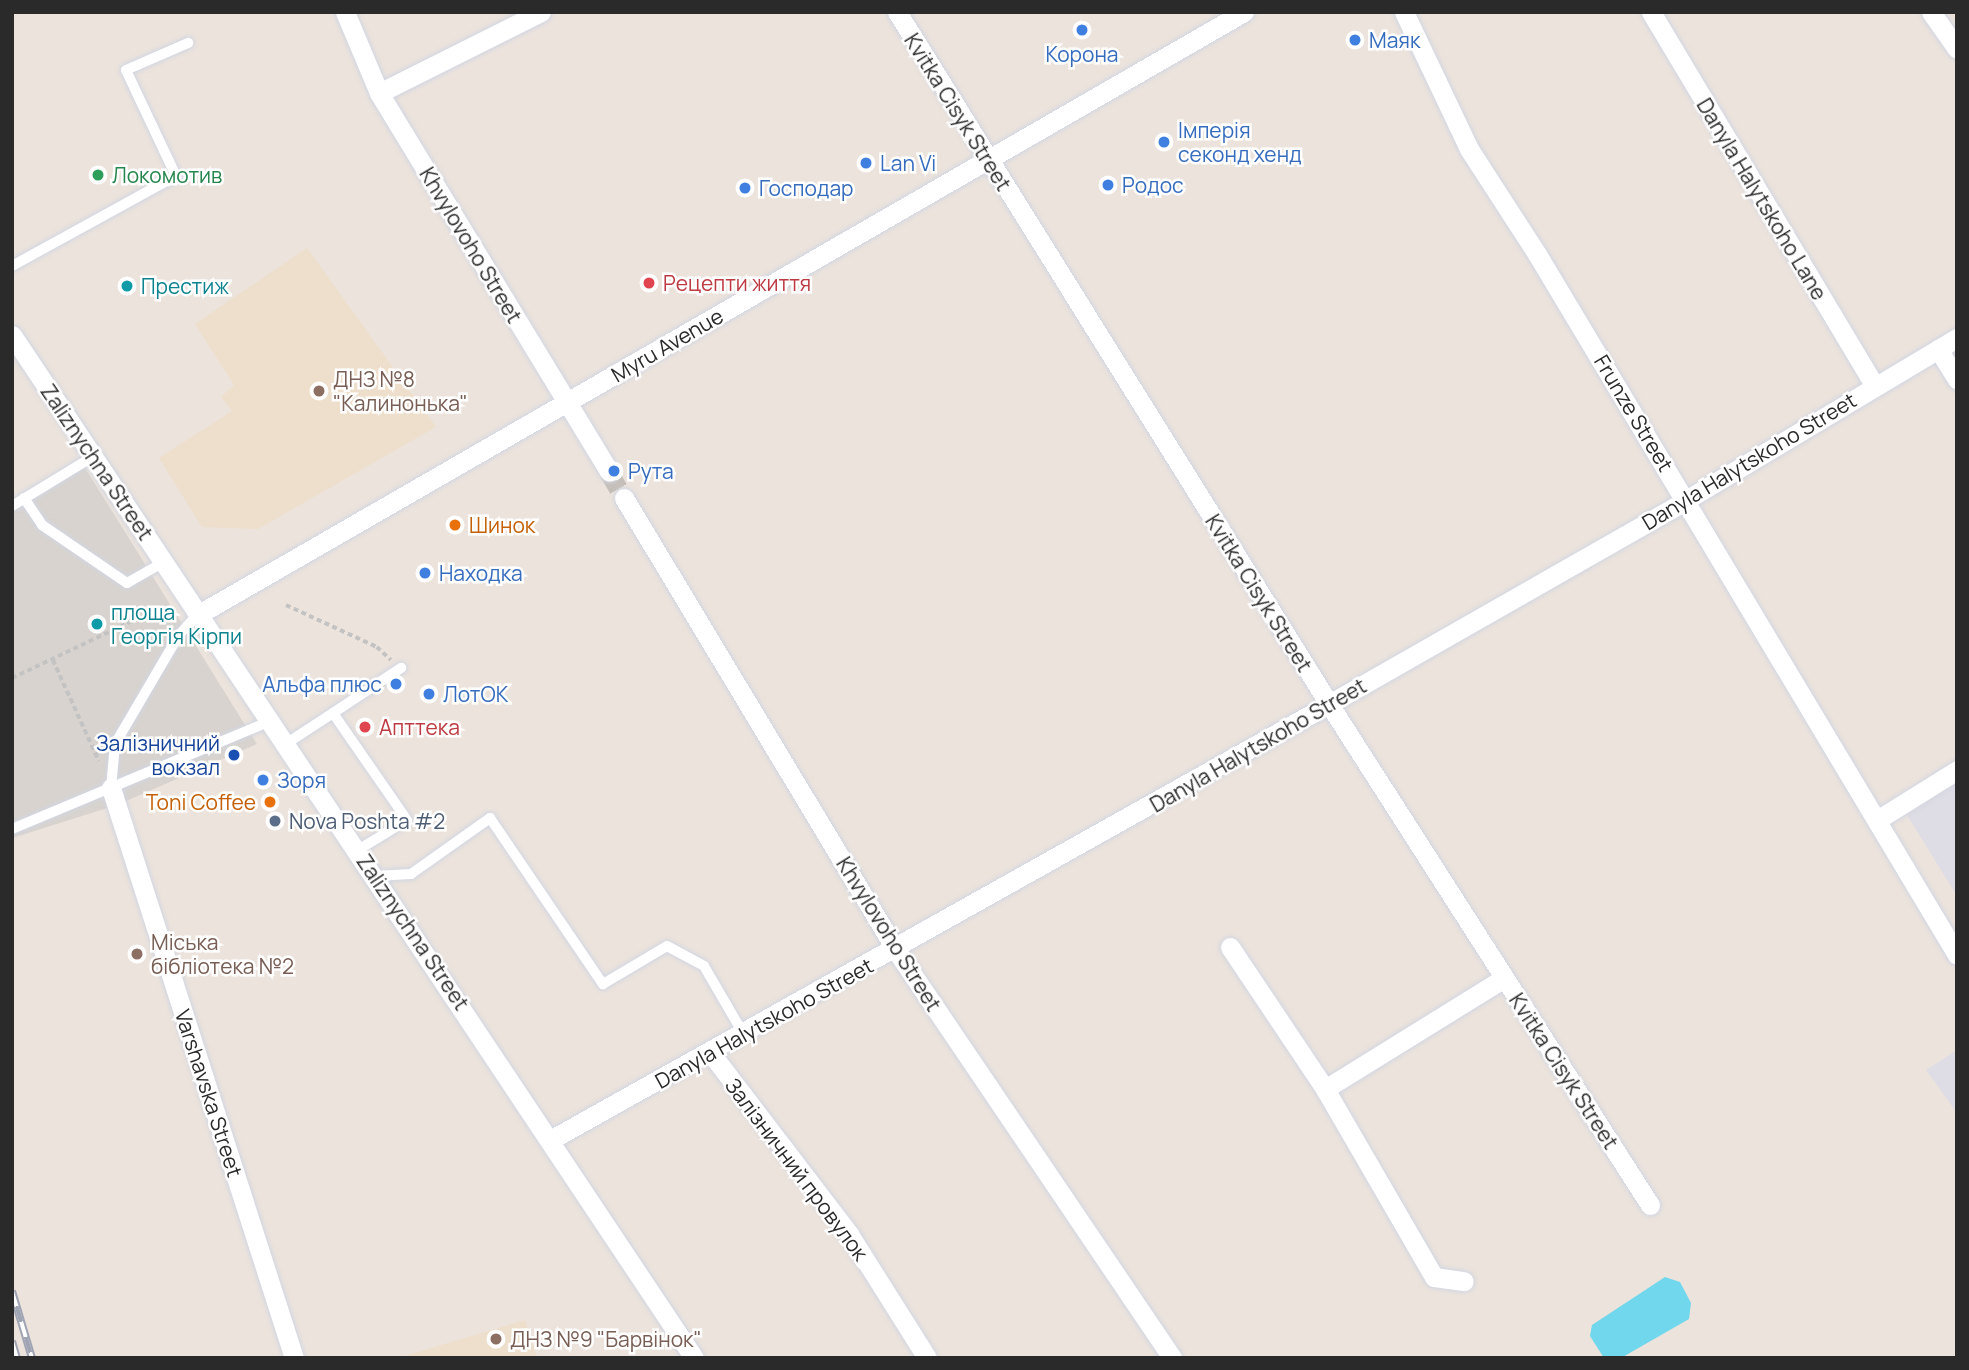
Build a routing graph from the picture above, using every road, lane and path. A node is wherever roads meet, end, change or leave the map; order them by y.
1 (345, 12) edge
2 (541, 12) edge
3 (897, 12) edge
4 (1244, 12) edge
5 (1404, 12) edge
6 (1651, 12) edge
7 (1931, 12) edge
8 (188, 43) dead end
9 (1957, 49) edge
10 (379, 93) junction
11 (988, 160) junction
12 (12, 267) edge
13 (12, 335) edge
14 (1957, 338) edge
15 (1938, 349) junction
16 (1957, 379) edge
17 (1874, 385) junction
18 (566, 402) junction
19 (94, 456) junction
20 (609, 472) tunnel mouth
21 (24, 498) junction
22 (624, 498) tunnel mouth
23 (1686, 500) junction
24 (12, 506) edge
25 (164, 562) junction
26 (166, 605) dead end
27 (286, 605) dead end
28 (199, 614) junction
29 (52, 659) junction
30 (401, 668) joint
31 (12, 678) edge
32 (1329, 705) junction
33 (333, 713) junction
34 (271, 720) junction
35 (287, 743) junction
36 (1957, 770) edge
37 (111, 788) junction
38 (1877, 820) junction
39 (12, 829) edge
40 (358, 850) junction
41 (376, 876) junction
42 (1230, 947) dead end
43 (896, 950) junction
44 (1957, 955) edge
45 (1504, 978) junction
46 (743, 1034) junction
47 (710, 1052) junction
48 (1325, 1089) junction
49 (552, 1139) junction
50 (1650, 1205) dead end
51 (1464, 1281) dead end
52 (294, 1358) edge
53 (694, 1358) edge
54 (927, 1358) edge
55 (1172, 1358) edge

1 - 10 street, Khvylovoho Street
2 - 10 street
3 - 11 street, Kvitka Cisyk Street
4 - 11 street, Myru Avenue
5 - 23 street, Frunze Street
6 - 17 street, Danyla Halytskoho Lane
7 - 9 street
8 - 12 lane
10 - 18 street, Khvylovoho Street
11 - 18 street, Myru Avenue
11 - 32 street, Kvitka Cisyk Street
13 - 19 street, Zaliznychna Street
14 - 15 street, Danyla Halytskoho Street
15 - 16 street
15 - 17 street, Danyla Halytskoho Street
17 - 23 street, Danyla Halytskoho Street
18 - 20 street, Khvylovoho Street
18 - 28 street, Myru Avenue
19 - 21 lane
19 - 25 street, Zaliznychna Street
21 - 24 lane
21 - 25 lane
22 - 43 street, Khvylovoho Street
23 - 32 street, Danyla Halytskoho Street
23 - 38 street, Frunze Street
25 - 28 street, Zaliznychna Street
26 - 29 path
27 - 30 path
28 - 34 street, Zaliznychna Street
28 - 37 lane
29 - 31 path
29 - 37 path
30 - 33 lane
32 - 43 street, Danyla Halytskoho Street
32 - 45 street, Kvitka Cisyk Street
33 - 35 lane
33 - 40 lane
34 - 35 street, Zaliznychna Street
34 - 37 lane
35 - 40 street, Zaliznychna Street
36 - 38 street
37 - 39 lane
37 - 52 street, Varshavska Street
38 - 44 street, Frunze Street
40 - 41 street, Zaliznychna Street
41 - 46 lane
41 - 49 street, Zaliznychna Street
42 - 48 street
43 - 46 street, Danyla Halytskoho Street
43 - 55 street, Khvylovoho Street
45 - 48 street
45 - 50 street, Kvitka Cisyk Street
46 - 47 street, Danyla Halytskoho Street
47 - 49 street, Danyla Halytskoho Street
47 - 54 street, Залізничний провулок
48 - 51 street
49 - 53 street, Zaliznychna Street

